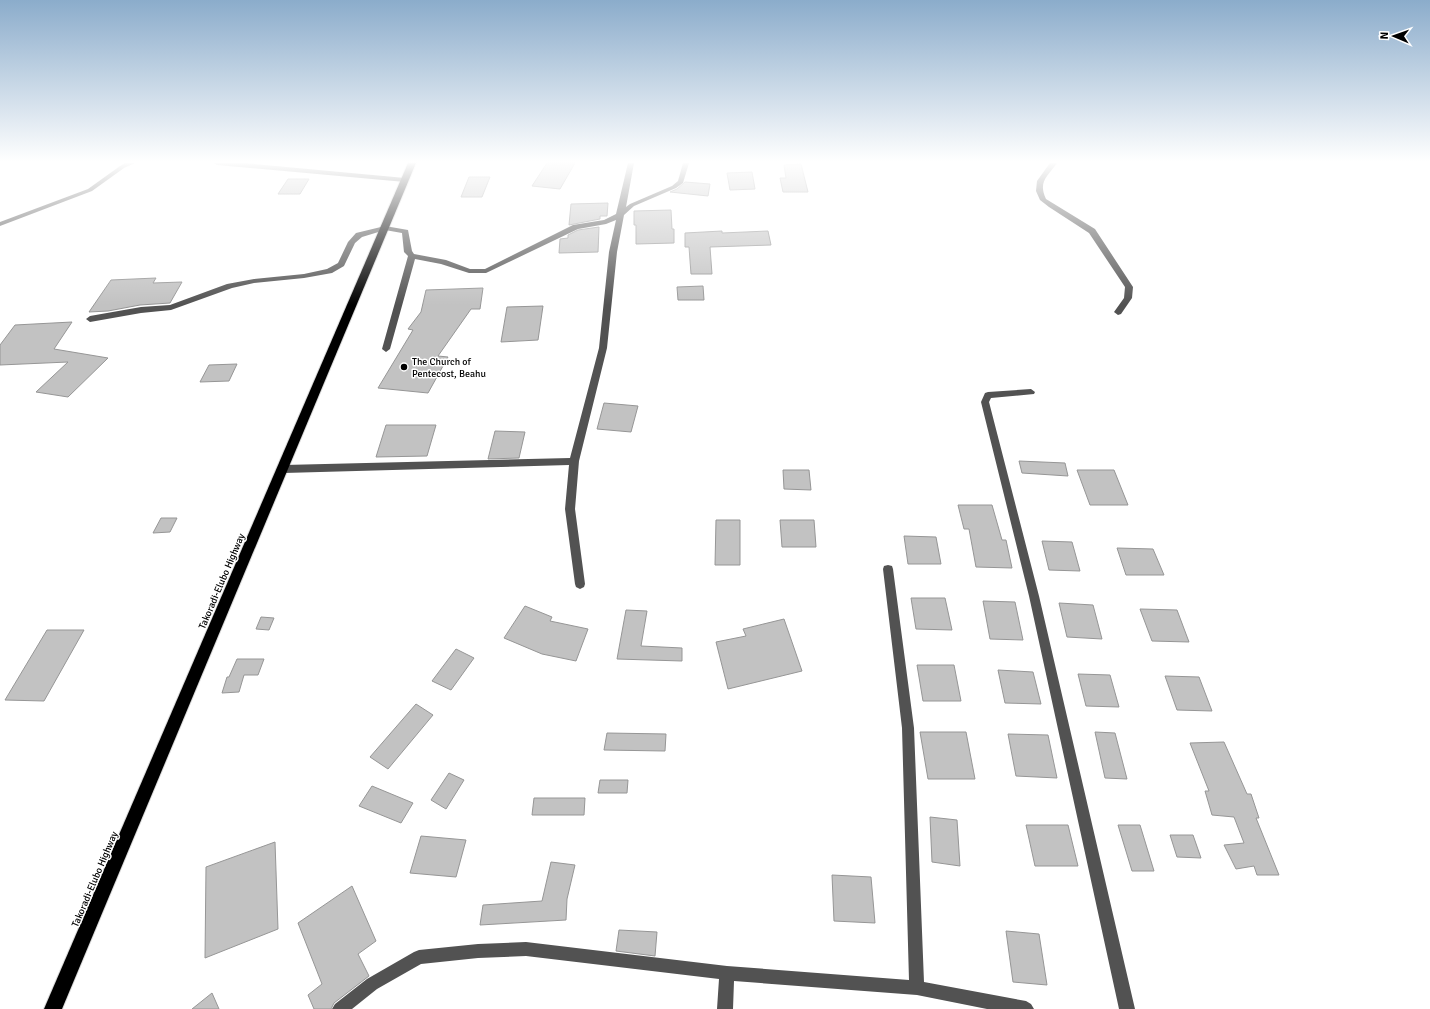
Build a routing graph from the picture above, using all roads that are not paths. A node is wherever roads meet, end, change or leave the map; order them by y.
1 (37, 210) edge
2 (392, 210) edge
3 (620, 210) edge
4 (626, 210) edge
5 (1058, 210) edge
6 (619, 216) junction
7 (0, 224) edge
8 (385, 228) junction
9 (412, 256) junction
10 (1118, 312) dead end
11 (90, 319) dead end
12 (386, 349) dead end
13 (1031, 392) dead end
14 (574, 461) junction
15 (284, 469) junction
16 (888, 569) dead end
17 (580, 584) dead end
18 (727, 973) junction
19 (917, 988) junction
20 (985, 1005) edge
21 (52, 1009) edge
22 (340, 1009) edge
23 (725, 1009) edge
24 (1026, 1009) edge
25 (1127, 1009) edge

1 - 7 street
2 - 8 highway, Takoradi-Elubo Highway
3 - 6 street
4 - 6 street
5 - 10 street
6 - 9 street
6 - 14 street
8 - 9 street
8 - 11 street
8 - 15 highway, Takoradi-Elubo Highway
9 - 12 street
13 - 25 street
14 - 15 street
14 - 17 street
15 - 21 highway, Takoradi-Elubo Highway
16 - 19 street
18 - 19 street
18 - 22 street
18 - 23 street
19 - 20 street
20 - 24 street

